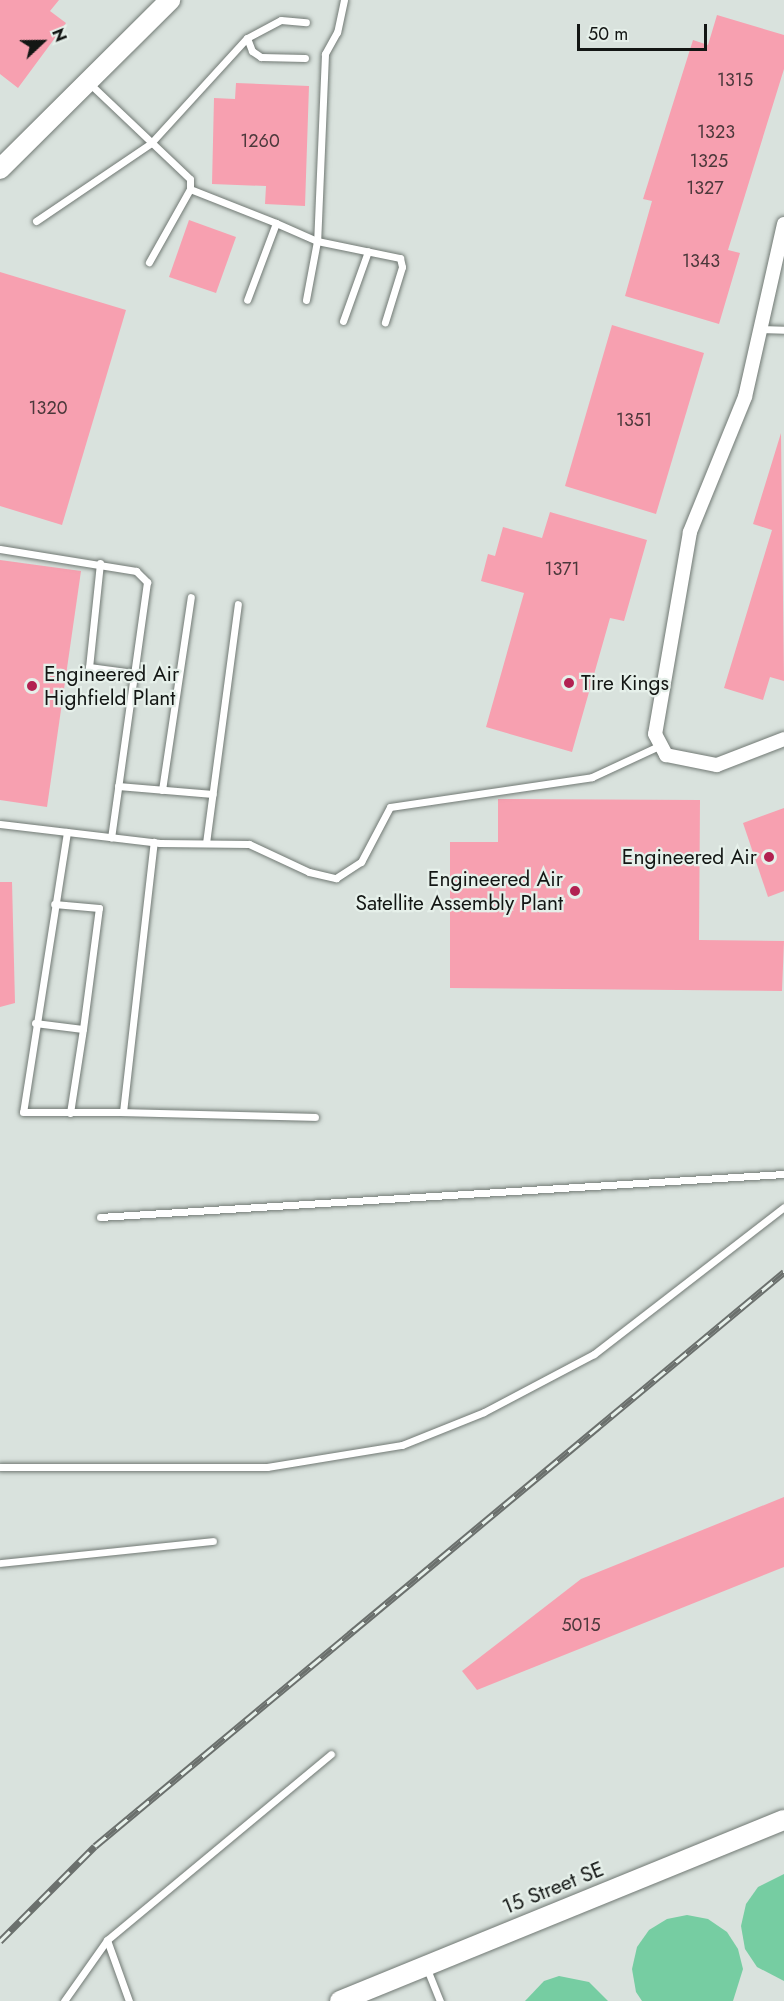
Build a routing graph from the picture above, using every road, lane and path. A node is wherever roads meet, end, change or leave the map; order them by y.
1 (170, 0) edge
2 (344, 0) edge
3 (306, 22) dead end
4 (247, 38) junction
5 (305, 58) dead end
6 (89, 83) junction
7 (151, 143) junction
8 (0, 169) edge
9 (190, 189) junction
10 (36, 221) dead end
11 (276, 224) junction
12 (784, 224) edge
13 (317, 241) junction
14 (368, 251) junction
15 (149, 262) dead end
16 (247, 300) dead end
17 (306, 300) dead end
18 (343, 321) dead end
19 (385, 322) dead end
20 (760, 329) junction
21 (784, 330) edge
22 (0, 549) edge
23 (100, 563) junction
24 (191, 597) dead end
25 (238, 604) dead end
26 (134, 673) junction
27 (784, 739) edge
28 (661, 745) junction
29 (118, 786) junction
30 (162, 790) junction
31 (213, 794) junction
32 (0, 824) edge
33 (67, 832) junction
34 (111, 837) junction
35 (154, 842) junction
36 (206, 843) junction
37 (54, 904) junction
38 (35, 1023) junction
39 (82, 1029) junction
40 (123, 1112) junction
41 (70, 1113) junction
42 (315, 1117) dead end
43 (784, 1173) edge
44 (784, 1208) edge
45 (100, 1217) dead end
46 (0, 1467) edge
47 (213, 1541) dead end
48 (0, 1563) edge
49 (331, 1754) dead end
50 (784, 1820) edge
51 (107, 1940) junction
52 (426, 1966) junction
53 (64, 2001) edge
54 (129, 2001) edge
55 (340, 2001) edge
56 (440, 2001) edge

1 - 6 street
2 - 13 lane
3 - 4 lane
4 - 5 lane
4 - 7 lane
6 - 7 lane
6 - 8 street
7 - 9 lane
7 - 10 lane
9 - 11 lane
9 - 15 lane
11 - 13 lane
11 - 16 lane
12 - 20 street
13 - 14 lane
13 - 17 lane
14 - 18 lane
14 - 19 lane
20 - 21 lane
20 - 28 street
22 - 23 lane
23 - 26 lane
23 - 26 lane
24 - 30 lane
25 - 31 lane
26 - 29 lane
27 - 28 street
28 - 36 lane
29 - 30 lane
29 - 34 lane
30 - 31 lane
31 - 36 lane
32 - 33 lane
33 - 34 lane
33 - 37 lane
34 - 35 lane
35 - 36 lane
35 - 40 lane
37 - 38 lane
37 - 39 lane
38 - 39 lane
38 - 41 lane
39 - 41 lane
40 - 41 lane
40 - 42 lane
43 - 45 lane
44 - 46 lane
47 - 48 lane
49 - 51 lane
50 - 52 street, 15 Street SE
51 - 53 lane
51 - 54 lane
52 - 55 street, 15 Street SE
52 - 56 lane

